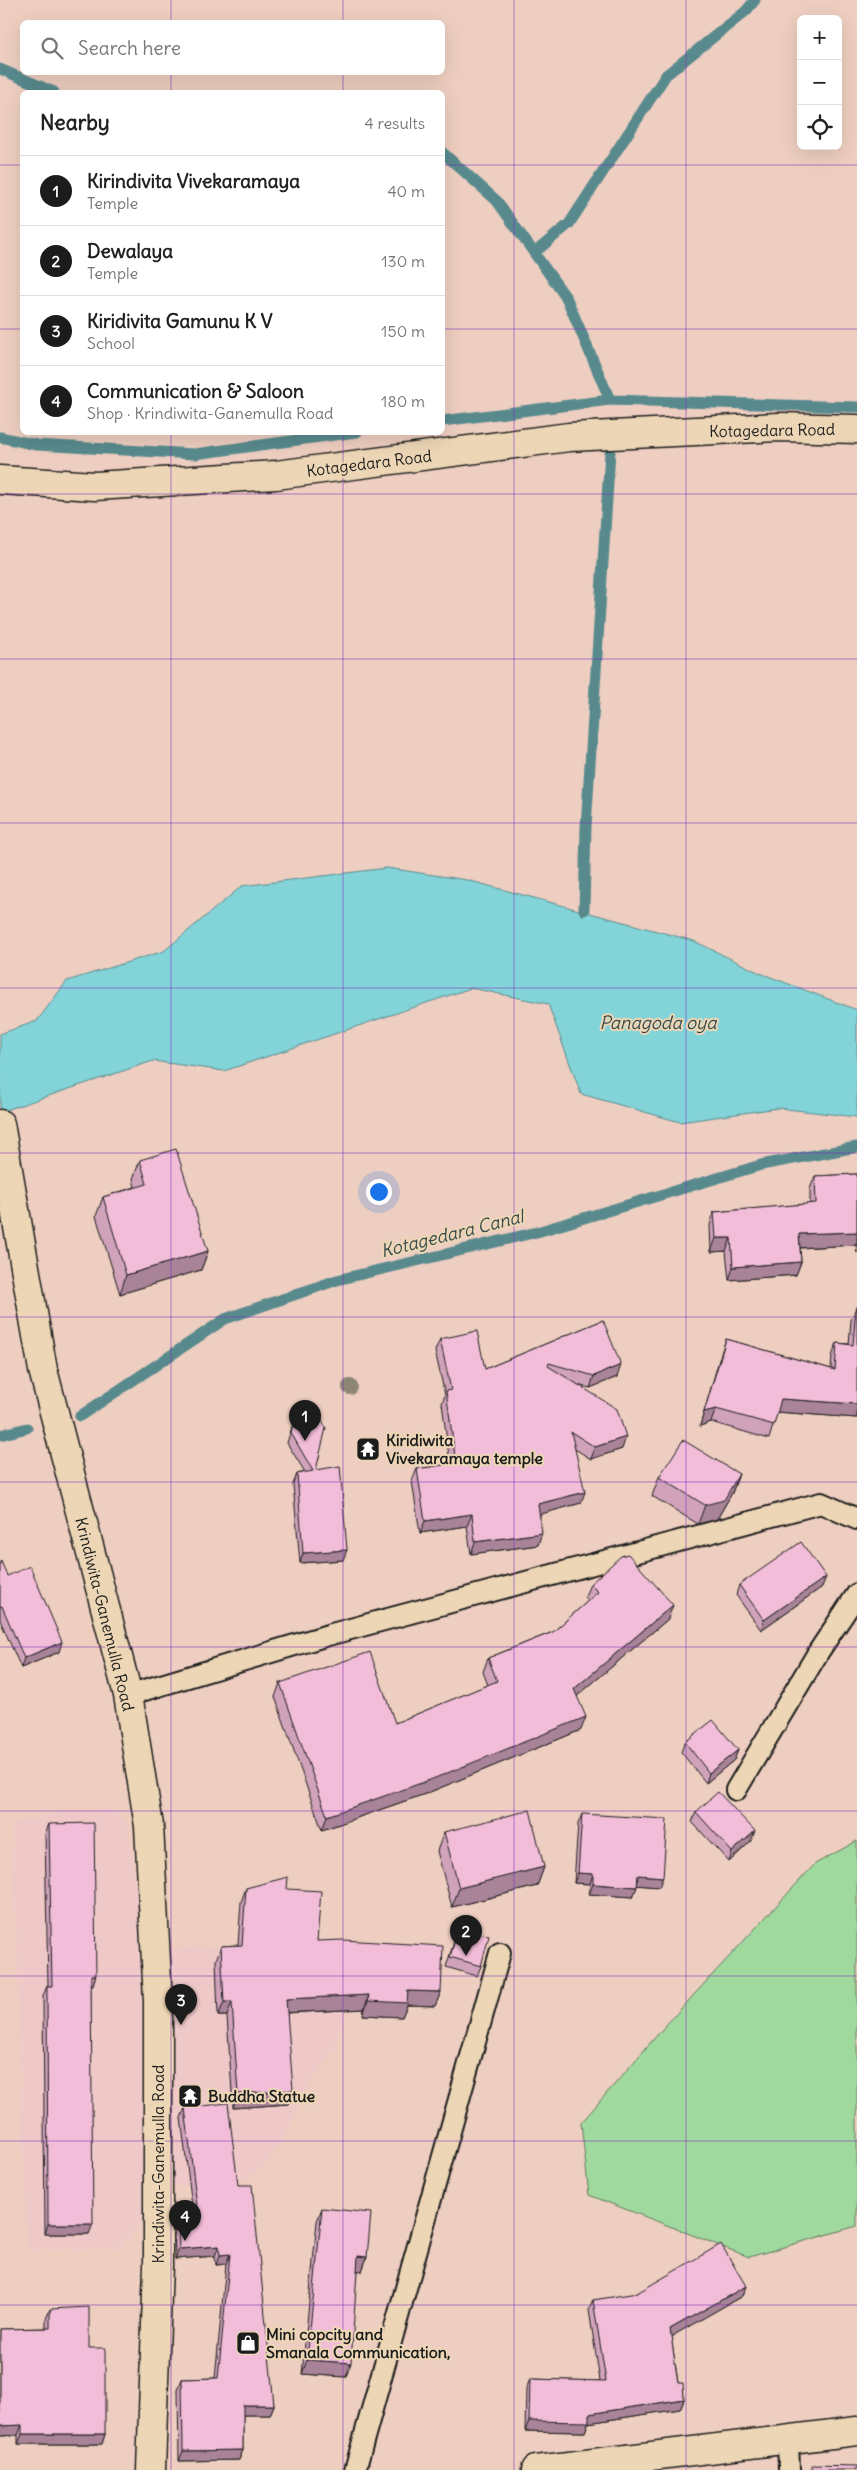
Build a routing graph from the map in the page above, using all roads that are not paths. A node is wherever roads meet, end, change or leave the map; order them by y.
1 (857, 429) edge
2 (0, 480) edge
3 (0, 1124) edge
4 (857, 1518) edge
5 (857, 1594) edge
6 (128, 1695) junction
7 (736, 1790) dead end
8 (500, 1953) dead end
9 (857, 2431) edge
10 (788, 2440) junction
11 (151, 2470) edge
12 (355, 2470) edge
13 (536, 2470) edge
14 (789, 2470) edge

1 - 2 main road, Kotagedara Road
3 - 6 main road, Krindiwita-Ganemulla Road
4 - 6 lane
5 - 7 lane
6 - 11 main road, Krindiwita-Ganemulla Road
8 - 12 lane
9 - 10 main road
10 - 13 main road
10 - 14 lane

